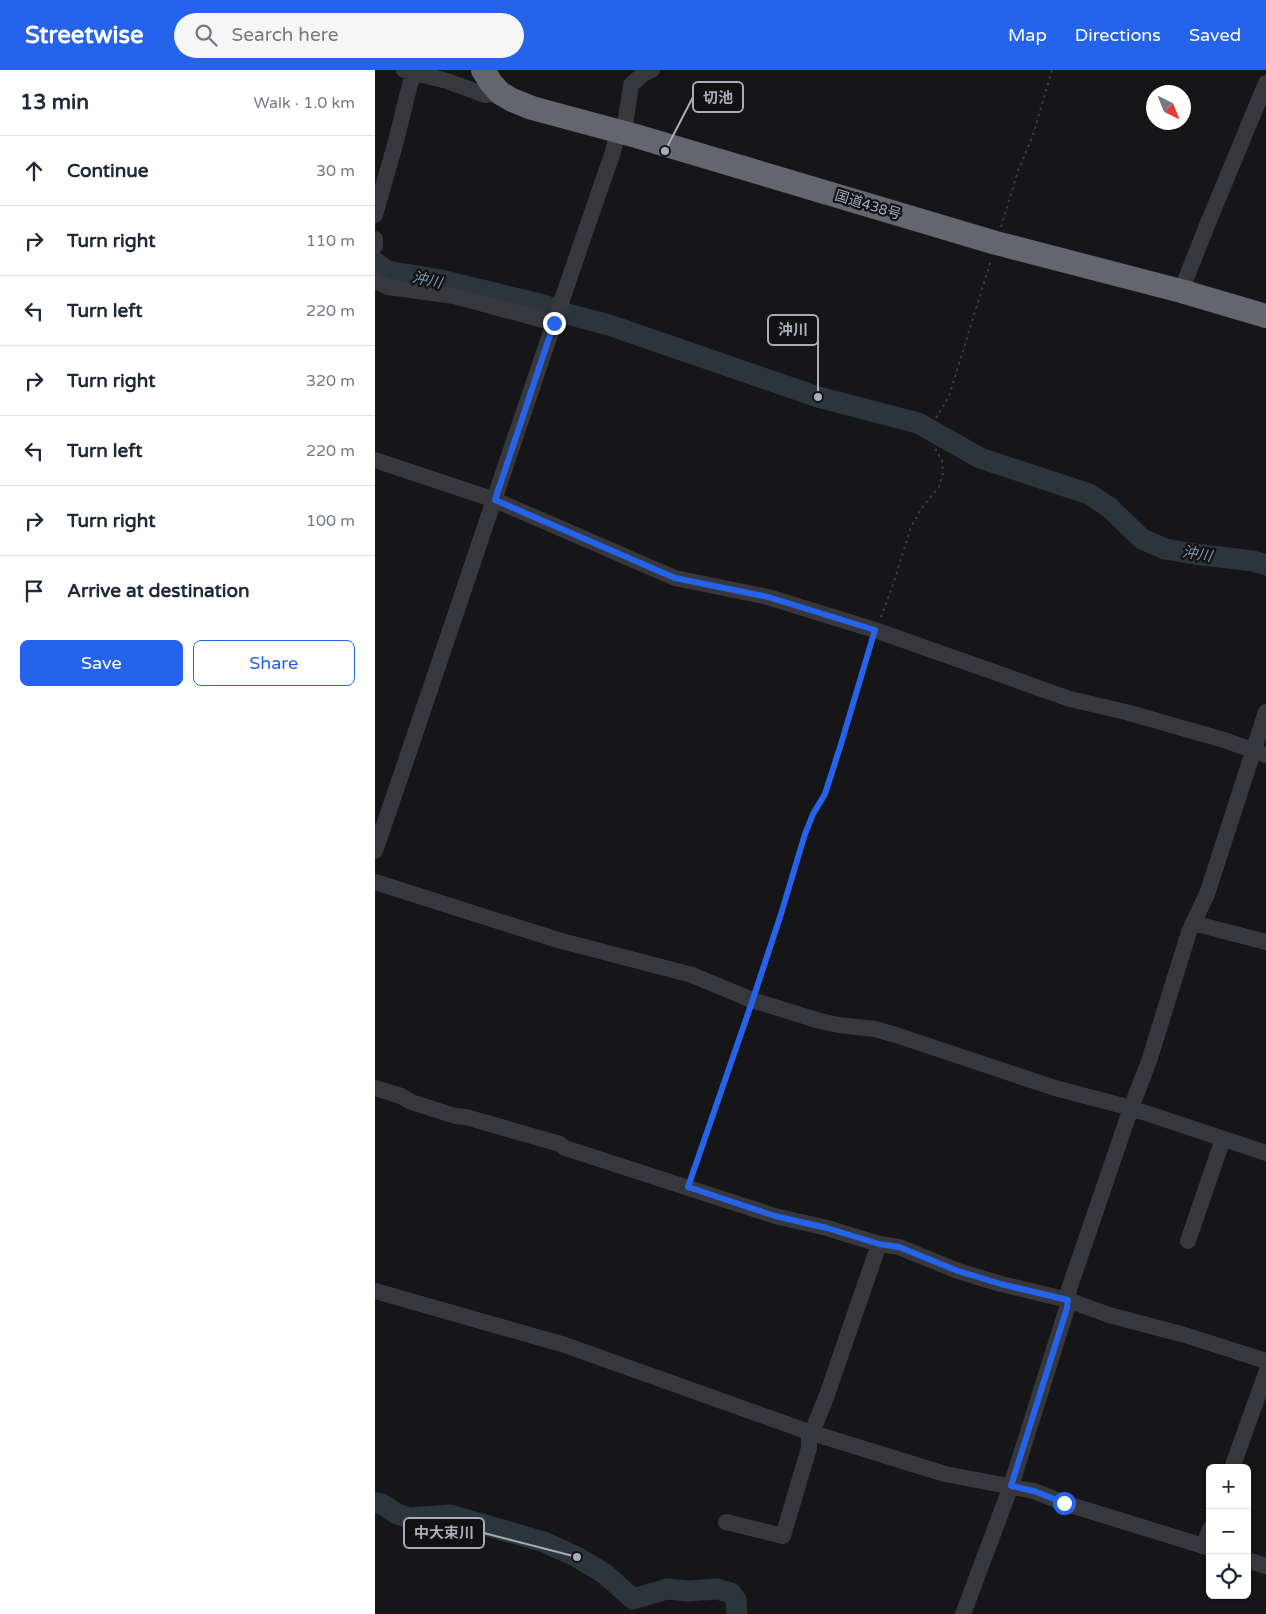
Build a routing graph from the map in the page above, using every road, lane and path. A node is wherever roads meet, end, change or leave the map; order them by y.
1 (483, 70) edge
2 (652, 70) edge
3 (1052, 70) edge
4 (408, 71) edge
5 (1266, 83) edge
6 (500, 93) junction
7 (621, 131) junction
8 (375, 215) edge
9 (375, 239) edge
10 (996, 243) junction
11 (375, 246) edge
12 (375, 281) edge
13 (1181, 291) junction
14 (557, 314) junction
15 (1266, 316) edge
16 (936, 418) dead end
17 (934, 446) dead end
18 (375, 460) edge
19 (495, 500) junction
20 (875, 630) junction
21 (1266, 712) edge
22 (1260, 753) edge
23 (375, 851) edge
24 (375, 882) edge
25 (1193, 923) junction
26 (1266, 942) edge
27 (752, 1000) junction
28 (375, 1088) edge
29 (1131, 1108) junction
30 (1223, 1139) junction
31 (1266, 1153) edge
32 (688, 1187) junction
33 (1188, 1241) dead end
34 (878, 1246) junction
35 (375, 1291) edge
36 (1067, 1304) junction
37 (1266, 1360) edge
38 (1266, 1373) edge
39 (812, 1432) junction
40 (1233, 1464) edge
41 (1011, 1486) junction
42 (727, 1522) dead end
43 (1206, 1547) edge
44 (1251, 1561) edge
45 (1266, 1566) edge
46 (963, 1614) edge

1 - 6 highway, 国道438号
2 - 7 street
3 - 10 path
4 - 6 street
4 - 8 street
5 - 13 street
6 - 7 highway, 国道438号
7 - 10 highway, 国道438号
7 - 14 street
9 - 11 street
10 - 13 highway, 国道438号
10 - 16 path
12 - 14 street
13 - 15 highway, 国道438号
14 - 19 street
17 - 20 path
18 - 19 street
19 - 20 street
19 - 23 street
20 - 22 street
20 - 27 path
21 - 22 street
22 - 25 street
24 - 27 street
25 - 26 street
25 - 29 street
27 - 29 street
27 - 32 path
28 - 32 street
29 - 30 street
29 - 36 street
30 - 31 street
30 - 33 street
32 - 34 street
34 - 36 street
34 - 39 street
35 - 39 street
36 - 37 street
36 - 41 street
38 - 40 street
39 - 41 street
39 - 42 street
41 - 43 street
41 - 46 street
44 - 45 street

